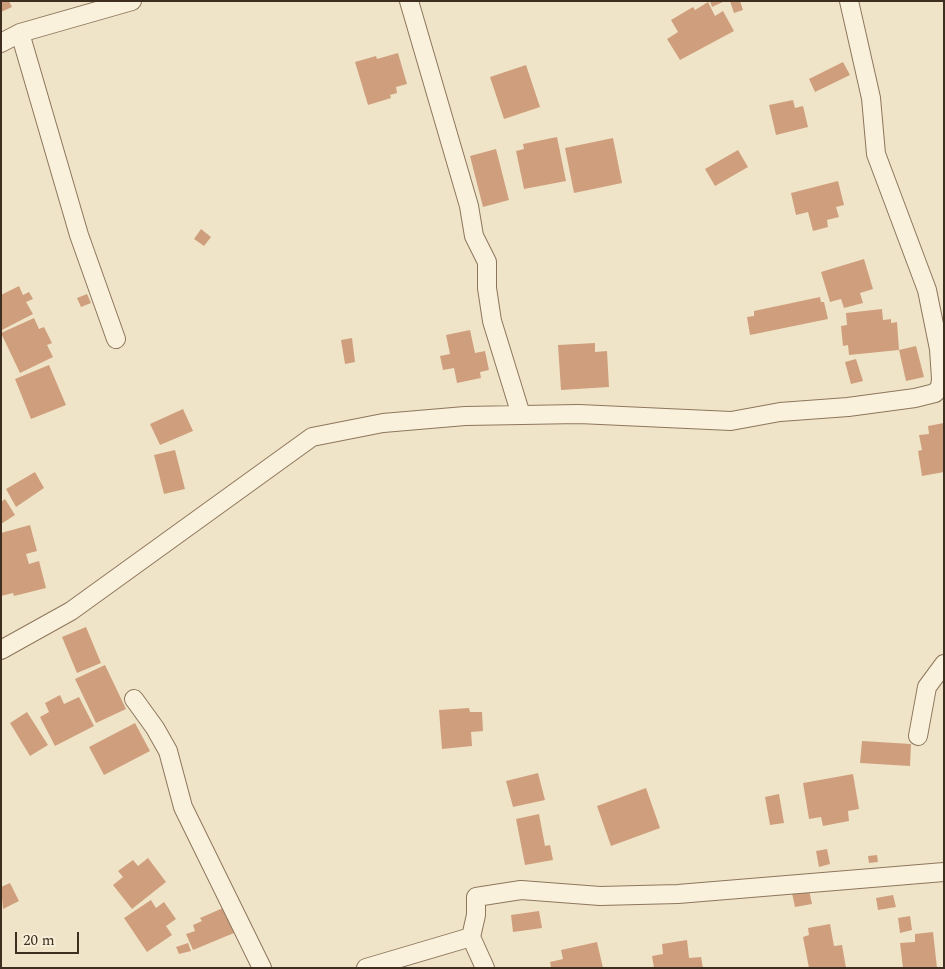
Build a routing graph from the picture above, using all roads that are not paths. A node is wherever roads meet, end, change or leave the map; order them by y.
1 (132, 1) edge
2 (409, 1) edge
3 (848, 1) edge
4 (20, 33) junction
5 (1, 43) edge
6 (116, 339) dead end
7 (521, 415) junction
8 (1, 650) edge
9 (944, 664) edge
10 (134, 699) dead end
11 (918, 736) dead end
12 (944, 872) edge
13 (471, 937) junction
14 (262, 968) edge
15 (366, 968) edge
16 (485, 968) edge

1 - 4 street
2 - 7 street
3 - 7 street
4 - 5 street
4 - 6 street
7 - 8 street
9 - 11 street
10 - 14 street
12 - 13 street
13 - 15 street
13 - 16 street

